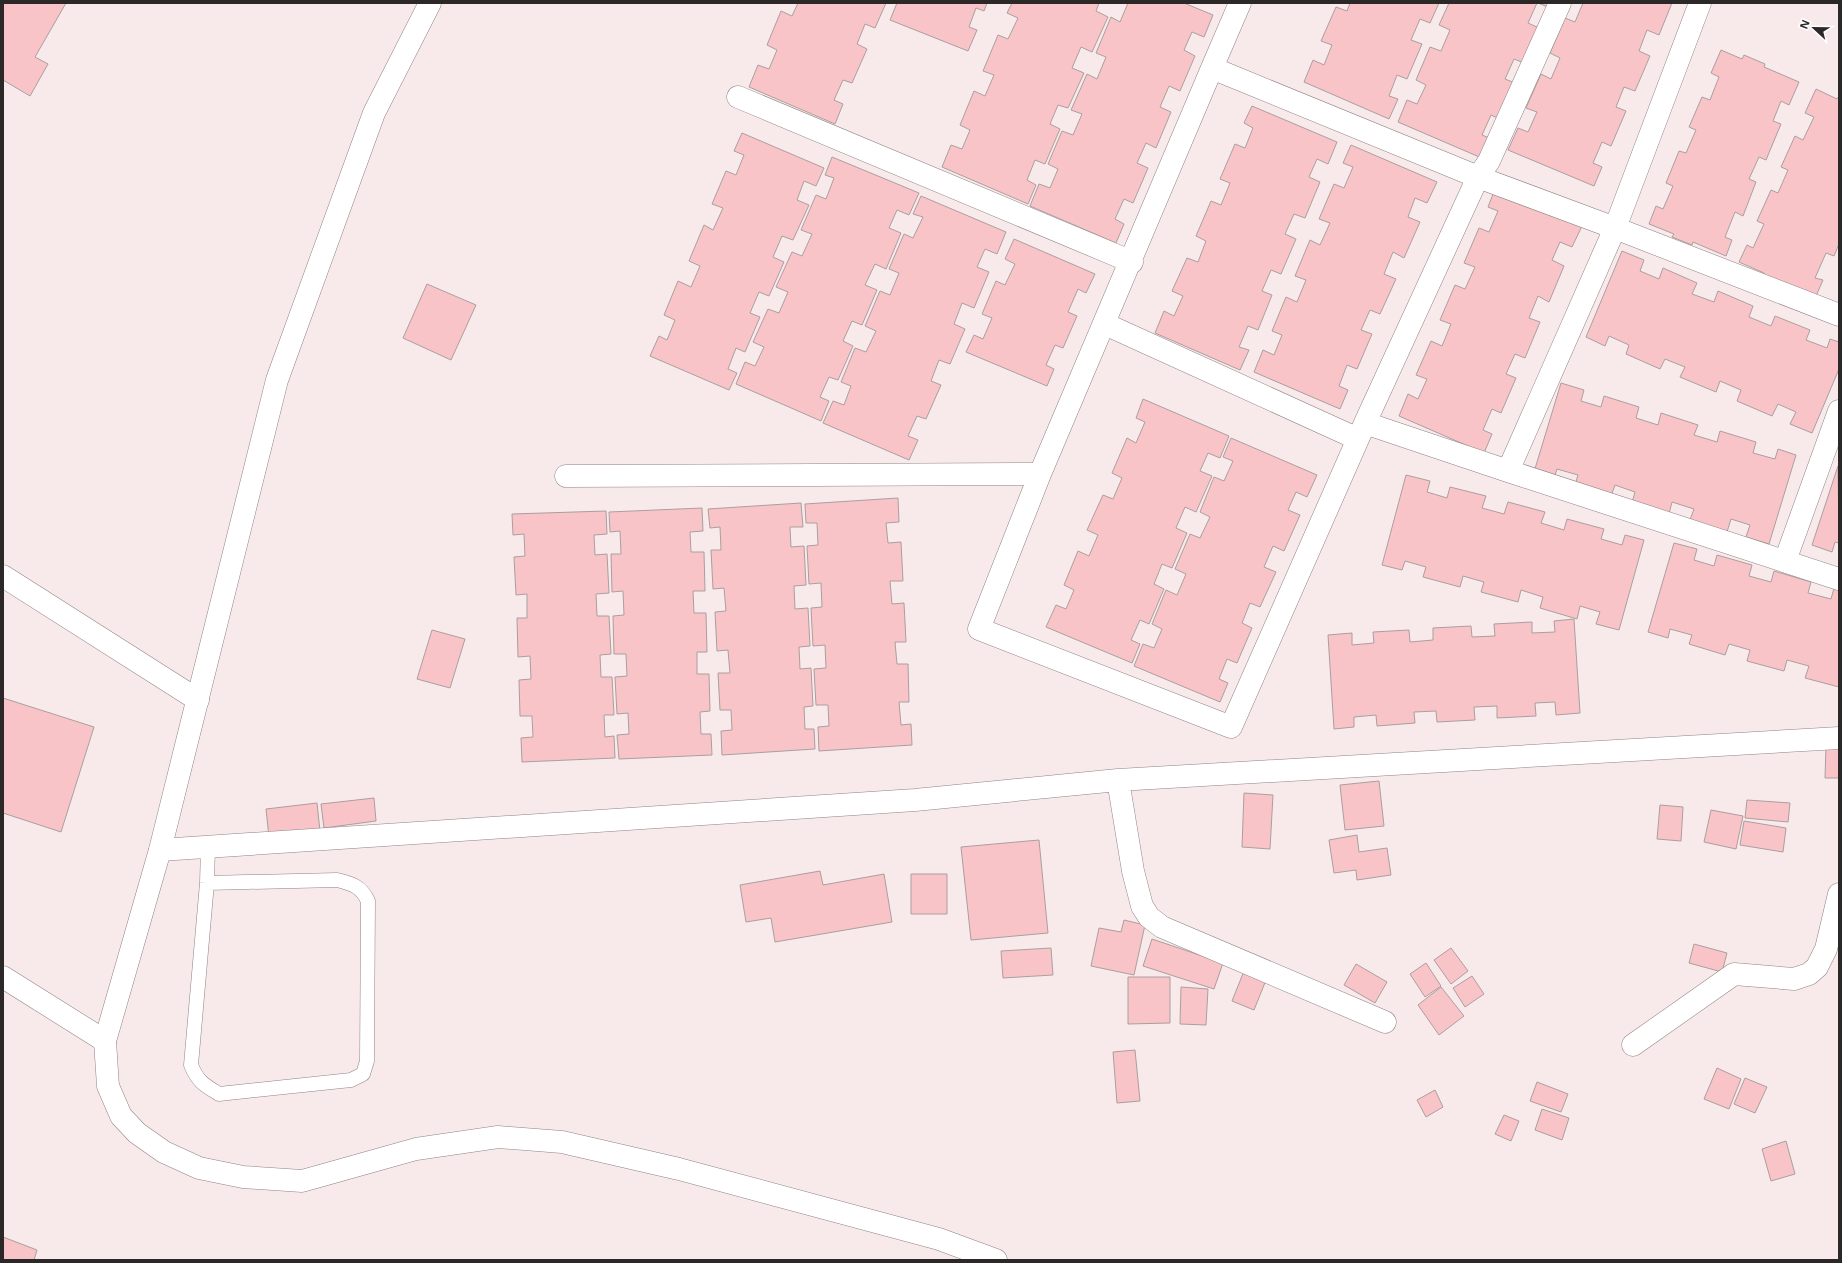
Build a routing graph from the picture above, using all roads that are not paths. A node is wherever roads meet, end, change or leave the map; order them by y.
1 (430, 3) edge
2 (1240, 3) edge
3 (1560, 3) edge
4 (1700, 3) edge
5 (1212, 68) junction
6 (738, 97) dead end
7 (1478, 177) junction
8 (1616, 228) junction
9 (1132, 262) junction
10 (1839, 315) edge
11 (1105, 324) junction
12 (1839, 411) edge
13 (1362, 431) junction
14 (1508, 471) junction
15 (1040, 474) junction
16 (566, 476) dead end
17 (1785, 561) junction
18 (3, 576) edge
19 (1839, 579) edge
20 (198, 700) junction
21 (1839, 738) edge
22 (1118, 780) junction
23 (208, 847) junction
24 (160, 850) junction
25 (207, 883) junction
26 (1839, 894) edge
27 (3, 977) edge
28 (1385, 1022) dead end
29 (105, 1041) junction
30 (1633, 1045) dead end
31 (996, 1260) edge

1 - 20 street
2 - 5 street
3 - 7 street
4 - 8 street
5 - 7 street
5 - 9 street
6 - 9 street
7 - 8 street
7 - 13 street
8 - 10 street
8 - 14 street
9 - 11 street
11 - 13 street
11 - 15 street
12 - 17 street
13 - 14 street
13 - 15 street
14 - 17 street
15 - 16 street
17 - 19 street
18 - 20 street
20 - 24 street
21 - 22 street
22 - 23 street
22 - 28 street
23 - 24 street
23 - 25 lane
24 - 29 street
25 - 25 lane
26 - 30 street
27 - 29 street
29 - 31 street

